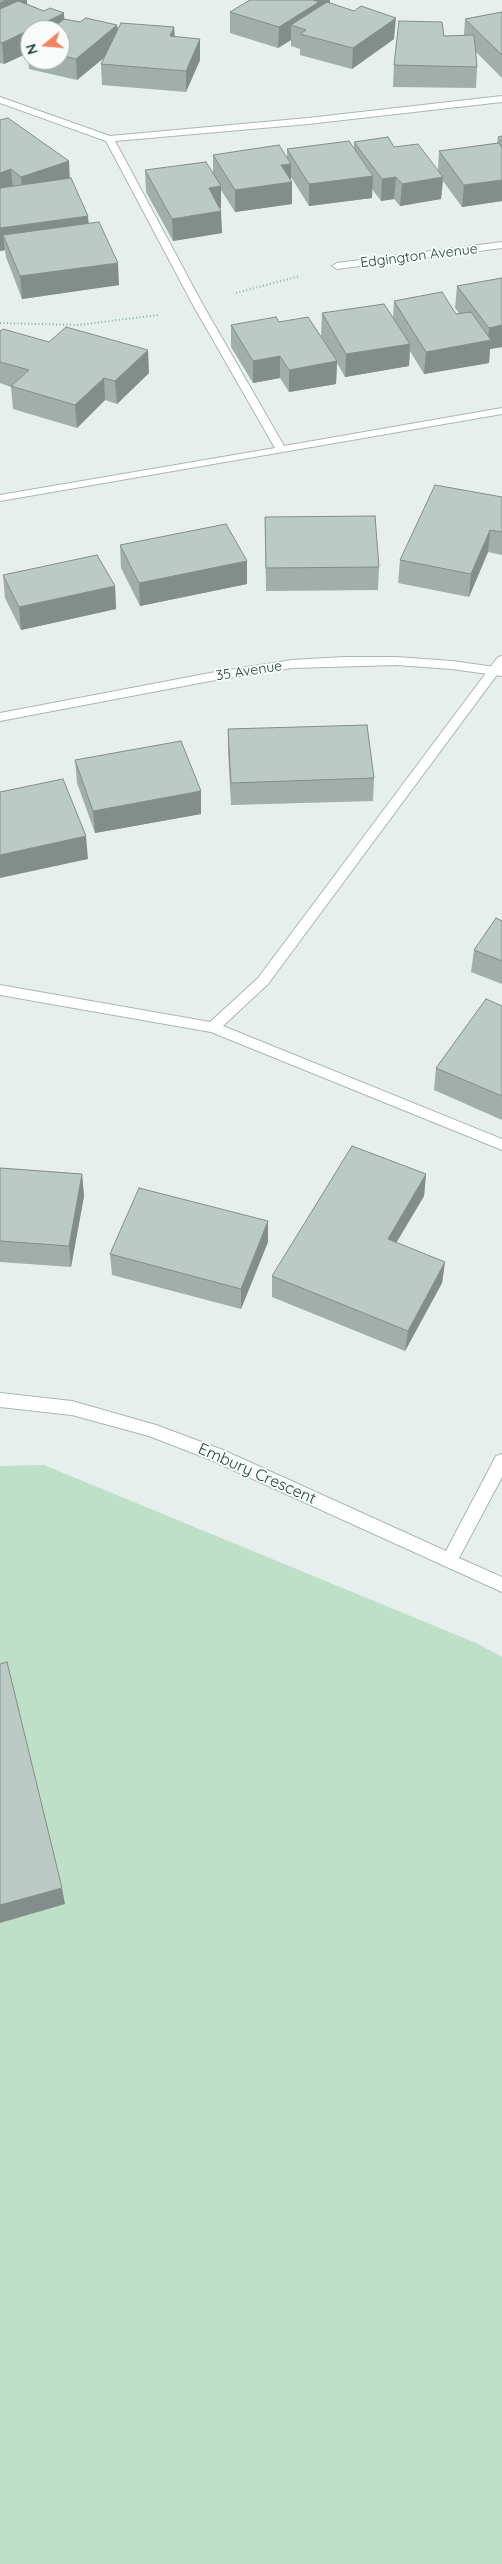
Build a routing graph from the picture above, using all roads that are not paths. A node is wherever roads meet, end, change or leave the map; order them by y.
1 (502, 99) edge
2 (0, 100) edge
3 (110, 139) junction
4 (502, 245) edge
5 (337, 266) dead end
6 (502, 411) edge
7 (281, 450) junction
8 (0, 498) edge
9 (500, 667) edge
10 (0, 717) edge
11 (0, 990) edge
12 (213, 1027) junction
13 (502, 1145) edge
14 (0, 1400) edge
15 (502, 1461) edge
16 (449, 1561) junction
17 (502, 1585) edge

1 - 3 street
2 - 3 street
3 - 7 street
4 - 5 street, Edgington Avenue
6 - 7 street
7 - 8 street
9 - 10 street, 35 Avenue
9 - 12 street
11 - 12 street
12 - 13 street
14 - 16 street, Embury Crescent
15 - 16 street
16 - 17 street, Embury Crescent

